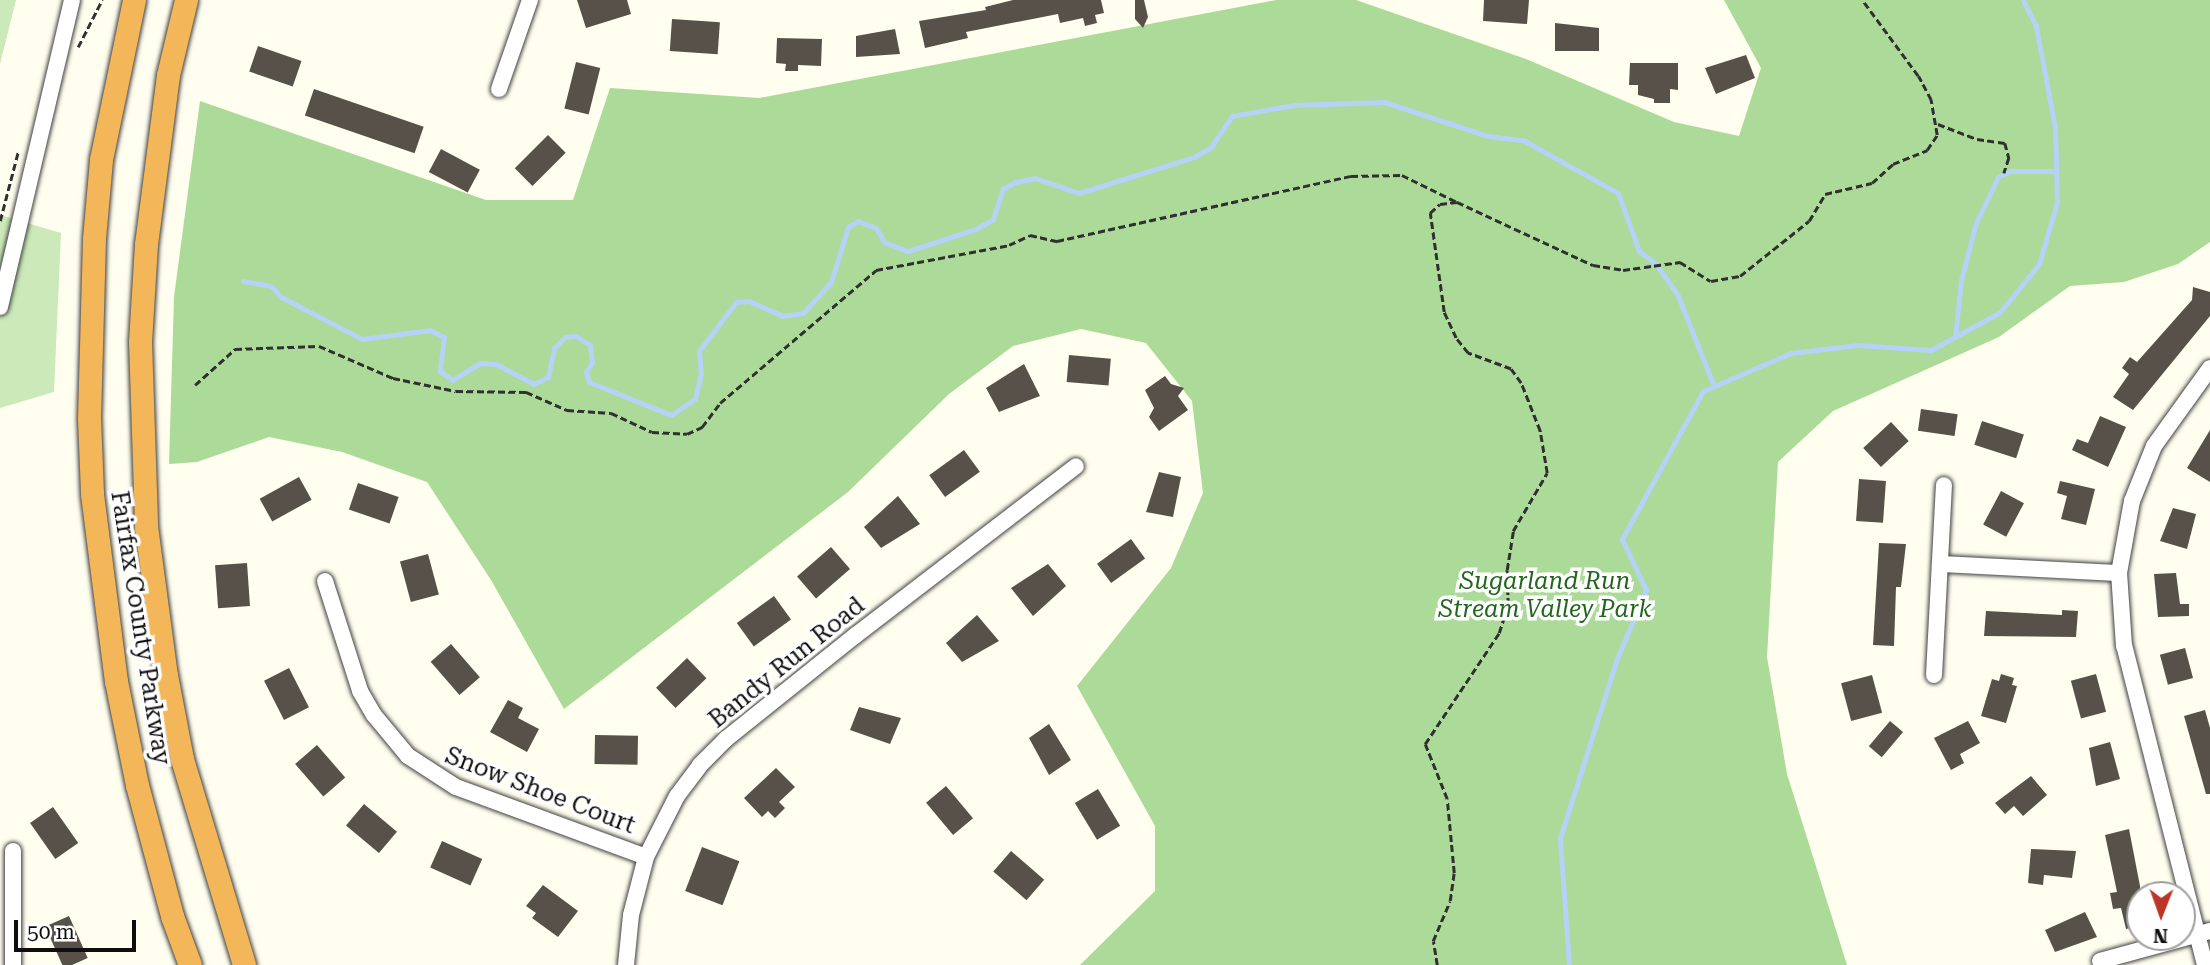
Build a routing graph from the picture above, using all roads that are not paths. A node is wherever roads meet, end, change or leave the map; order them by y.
1 (72, 0) edge
2 (134, 0) edge
3 (186, 0) edge
4 (530, 0) edge
5 (499, 89) dead end
6 (0, 307) edge
7 (2210, 368) edge
8 (1076, 466) dead end
9 (1944, 485) dead end
10 (1940, 564) junction
11 (2119, 573) junction
12 (325, 581) dead end
13 (1934, 676) dead end
14 (13, 851) dead end
15 (646, 857) junction
16 (2204, 933) edge
17 (2101, 961) dead end
18 (13, 965) edge
19 (190, 965) edge
20 (244, 965) edge
21 (626, 965) edge
22 (2205, 965) edge

1 - 6 street
2 - 19 highway, Fairfax County Parkway
3 - 20 highway, Fairfax County Parkway
4 - 5 street
7 - 11 street
8 - 15 street, Bandy Run Road
9 - 10 street
10 - 11 street
10 - 13 street
11 - 16 street
12 - 15 street, Snow Shoe Court
14 - 18 street
15 - 21 street, Bandy Run Road
16 - 17 street
16 - 22 street

